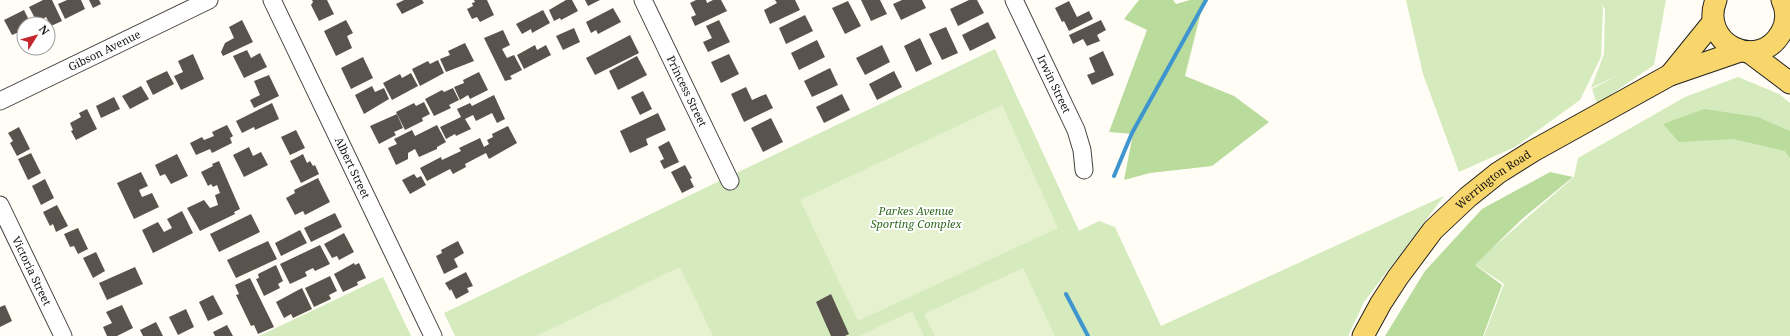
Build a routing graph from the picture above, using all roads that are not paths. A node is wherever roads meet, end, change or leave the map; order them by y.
1 (209, 0) edge
2 (272, 0) edge
3 (644, 0) edge
4 (1014, 0) edge
5 (1784, 5) edge
6 (1713, 8) edge
7 (1790, 37) edge
8 (1745, 51) junction
9 (1670, 76) junction
10 (1790, 83) edge
11 (0, 101) edge
12 (1084, 170) dead end
13 (730, 181) dead end
14 (0, 206) edge
15 (63, 336) edge
16 (433, 336) edge
17 (1363, 336) edge

1 - 11 street, Gibson Avenue
2 - 16 street, Albert Street
3 - 13 street, Princess Street
4 - 12 street, Irwin Street
5 - 7 main road
5 - 8 main road, Werrington Road
6 - 8 main road
6 - 9 main road, Werrington Road
8 - 9 main road, Werrington Road
8 - 10 main road
9 - 17 main road, Werrington Road
14 - 15 street, Victoria Street

